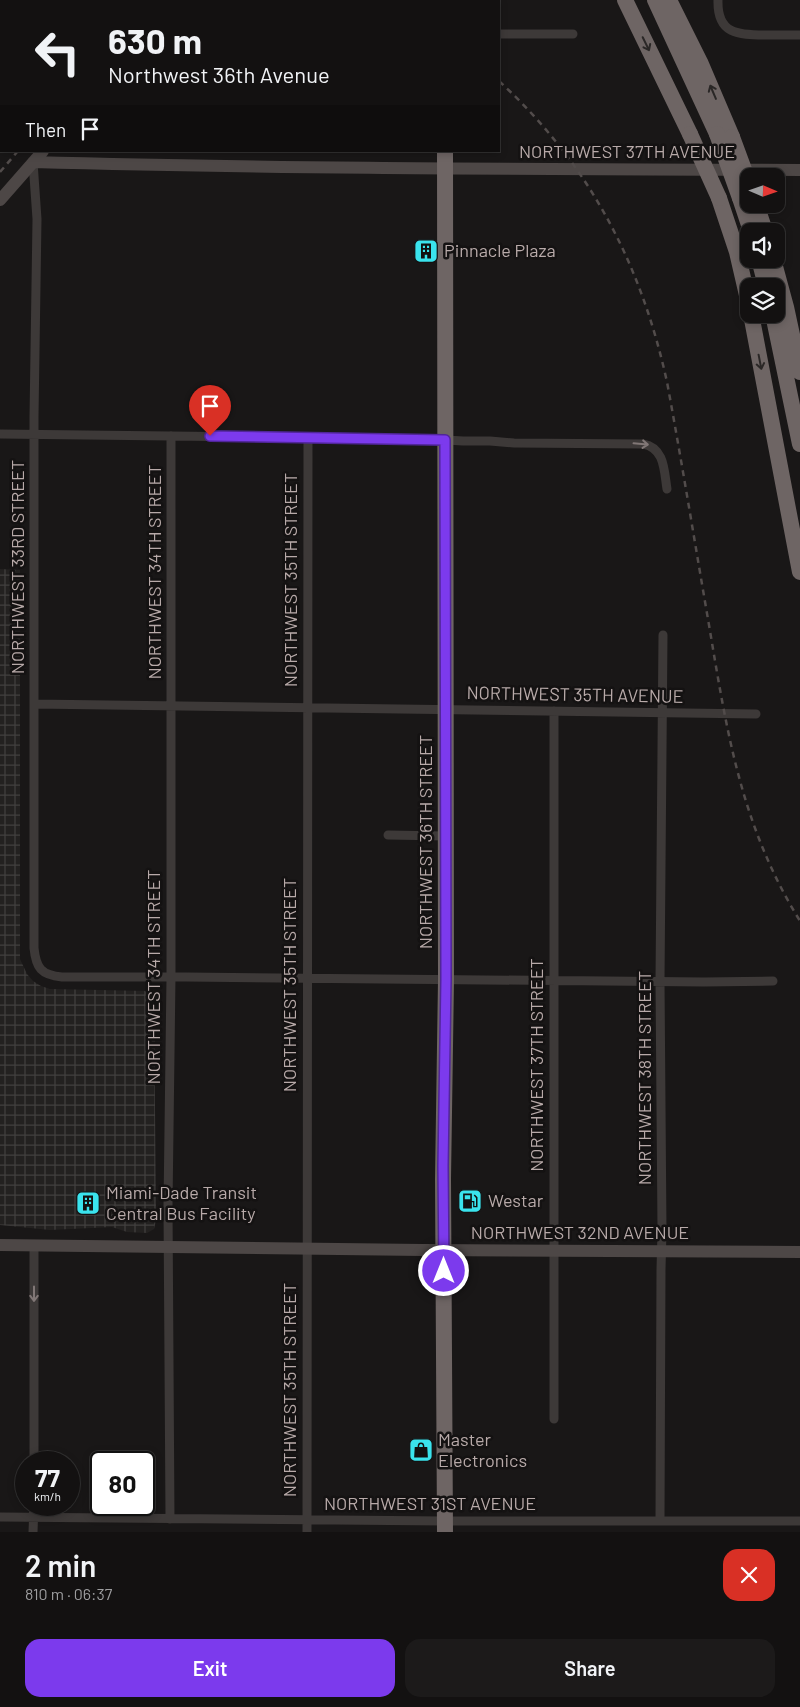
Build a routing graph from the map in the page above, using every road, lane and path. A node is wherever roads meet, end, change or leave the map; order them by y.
1 (625, 0) edge
2 (655, 0) edge
3 (669, 0) edge
4 (718, 0) edge
5 (500, 34) edge
6 (573, 34) dead end
7 (800, 35) edge
8 (724, 136) junction
9 (42, 152) edge
10 (444, 152) edge
11 (33, 162) junction
12 (741, 168) edge
13 (445, 169) junction
14 (800, 170) edge
15 (0, 200) edge
16 (748, 223) edge
17 (775, 268) edge
18 (743, 278) edge
19 (753, 323) edge
20 (775, 323) edge
21 (800, 372) edge
22 (0, 434) edge
23 (34, 434) junction
24 (171, 436) junction
25 (308, 438) junction
26 (445, 440) junction
27 (800, 444) edge
28 (667, 489) dead end
29 (800, 572) edge
30 (663, 635) dead end
31 (34, 704) junction
32 (171, 706) junction
33 (307, 708) junction
34 (446, 710) junction
35 (554, 711) junction
36 (662, 712) junction
37 (756, 714) dead end
38 (388, 835) dead end
39 (446, 836) junction
40 (171, 977) junction
41 (307, 978) junction
42 (446, 980) junction
43 (554, 980) junction
44 (660, 981) junction
45 (773, 981) dead end
46 (0, 1245) edge
47 (34, 1246) junction
48 (169, 1247) junction
49 (306, 1249) junction
50 (443, 1250) junction
51 (554, 1251) junction
52 (661, 1251) junction
53 (800, 1252) edge
54 (554, 1419) dead end
55 (34, 1451) edge
56 (0, 1517) edge
57 (34, 1518) junction
58 (170, 1519) junction
59 (306, 1520) junction
60 (660, 1520) junction
61 (800, 1521) edge
62 (444, 1526) edge
63 (34, 1532) edge
64 (306, 1532) edge

1 -> 18 highway, bridge
2 - 8 highway
8 -> 3 highway
4 - 7 street
5 - 6 street
8 - 12 highway, bridge
8 - 16 highway, bridge
9 - 11 main road
10 - 13 highway, NORTHWEST 36TH STREET
11 - 13 main road, NORTHWEST 37TH AVENUE
11 - 15 main road
11 - 23 street, NORTHWEST 33RD STREET
13 - 14 main road, NORTHWEST 37TH AVENUE
13 - 26 highway, NORTHWEST 36TH STREET
17 - 21 highway
19 -> 29 highway
20 - 27 highway
22 - 23 street
23 - 24 street
23 - 31 street, NORTHWEST 33RD STREET
24 - 25 street
24 - 32 street, NORTHWEST 34TH STREET
25 - 26 street
25 - 33 street, NORTHWEST 35TH STREET
26 -> 28 street
26 - 34 highway, NORTHWEST 36TH STREET
30 - 36 street, NORTHWEST 38TH STREET
31 - 32 street, NORTHWEST 35TH AVENUE
31 - 40 street, NORTHWEST 33RD STREET
32 - 33 street, NORTHWEST 35TH AVENUE
32 - 40 street, NORTHWEST 34TH STREET
33 - 34 street, NORTHWEST 35TH AVENUE
33 - 41 street, NORTHWEST 35TH STREET
34 - 35 street, NORTHWEST 35TH AVENUE
34 - 39 highway, NORTHWEST 36TH STREET
35 - 36 street, NORTHWEST 35TH AVENUE
35 - 43 street, NORTHWEST 37TH STREET
36 - 37 street, NORTHWEST 35TH AVENUE
36 - 44 street, NORTHWEST 38TH STREET
38 - 39 street
39 - 42 highway, NORTHWEST 36TH STREET
40 - 41 street
40 - 48 street, NORTHWEST 34TH STREET
41 - 42 street
41 - 49 street, NORTHWEST 35TH STREET
42 - 43 street
42 - 50 highway, NORTHWEST 36TH STREET
43 - 44 street
43 - 51 street, NORTHWEST 37TH STREET
44 - 45 street
44 - 52 street, NORTHWEST 38TH STREET
46 - 47 main road, NORTHWEST 32ND AVENUE
47 - 48 main road, NORTHWEST 32ND AVENUE
47 -> 55 street
48 - 49 main road, NORTHWEST 32ND AVENUE
48 - 58 street, NORTHWEST 34TH STREET
49 - 50 main road, NORTHWEST 32ND AVENUE
49 - 59 street, NORTHWEST 35TH STREET
50 - 51 main road, NORTHWEST 32ND AVENUE
50 - 62 highway, NORTHWEST 36TH STREET
51 - 52 main road, NORTHWEST 32ND AVENUE
51 - 54 street, NORTHWEST 37TH STREET
52 - 53 main road, NORTHWEST 32ND AVENUE
52 - 60 street, NORTHWEST 38TH STREET
56 - 57 street, NORTHWEST 31ST AVENUE
57 - 58 street, NORTHWEST 31ST AVENUE
57 - 63 street
58 - 59 street, NORTHWEST 31ST AVENUE
59 - 62 street, NORTHWEST 31ST AVENUE
59 - 64 street, NORTHWEST 35TH STREET
60 - 61 street, NORTHWEST 31ST AVENUE
60 - 62 street, NORTHWEST 31ST AVENUE

